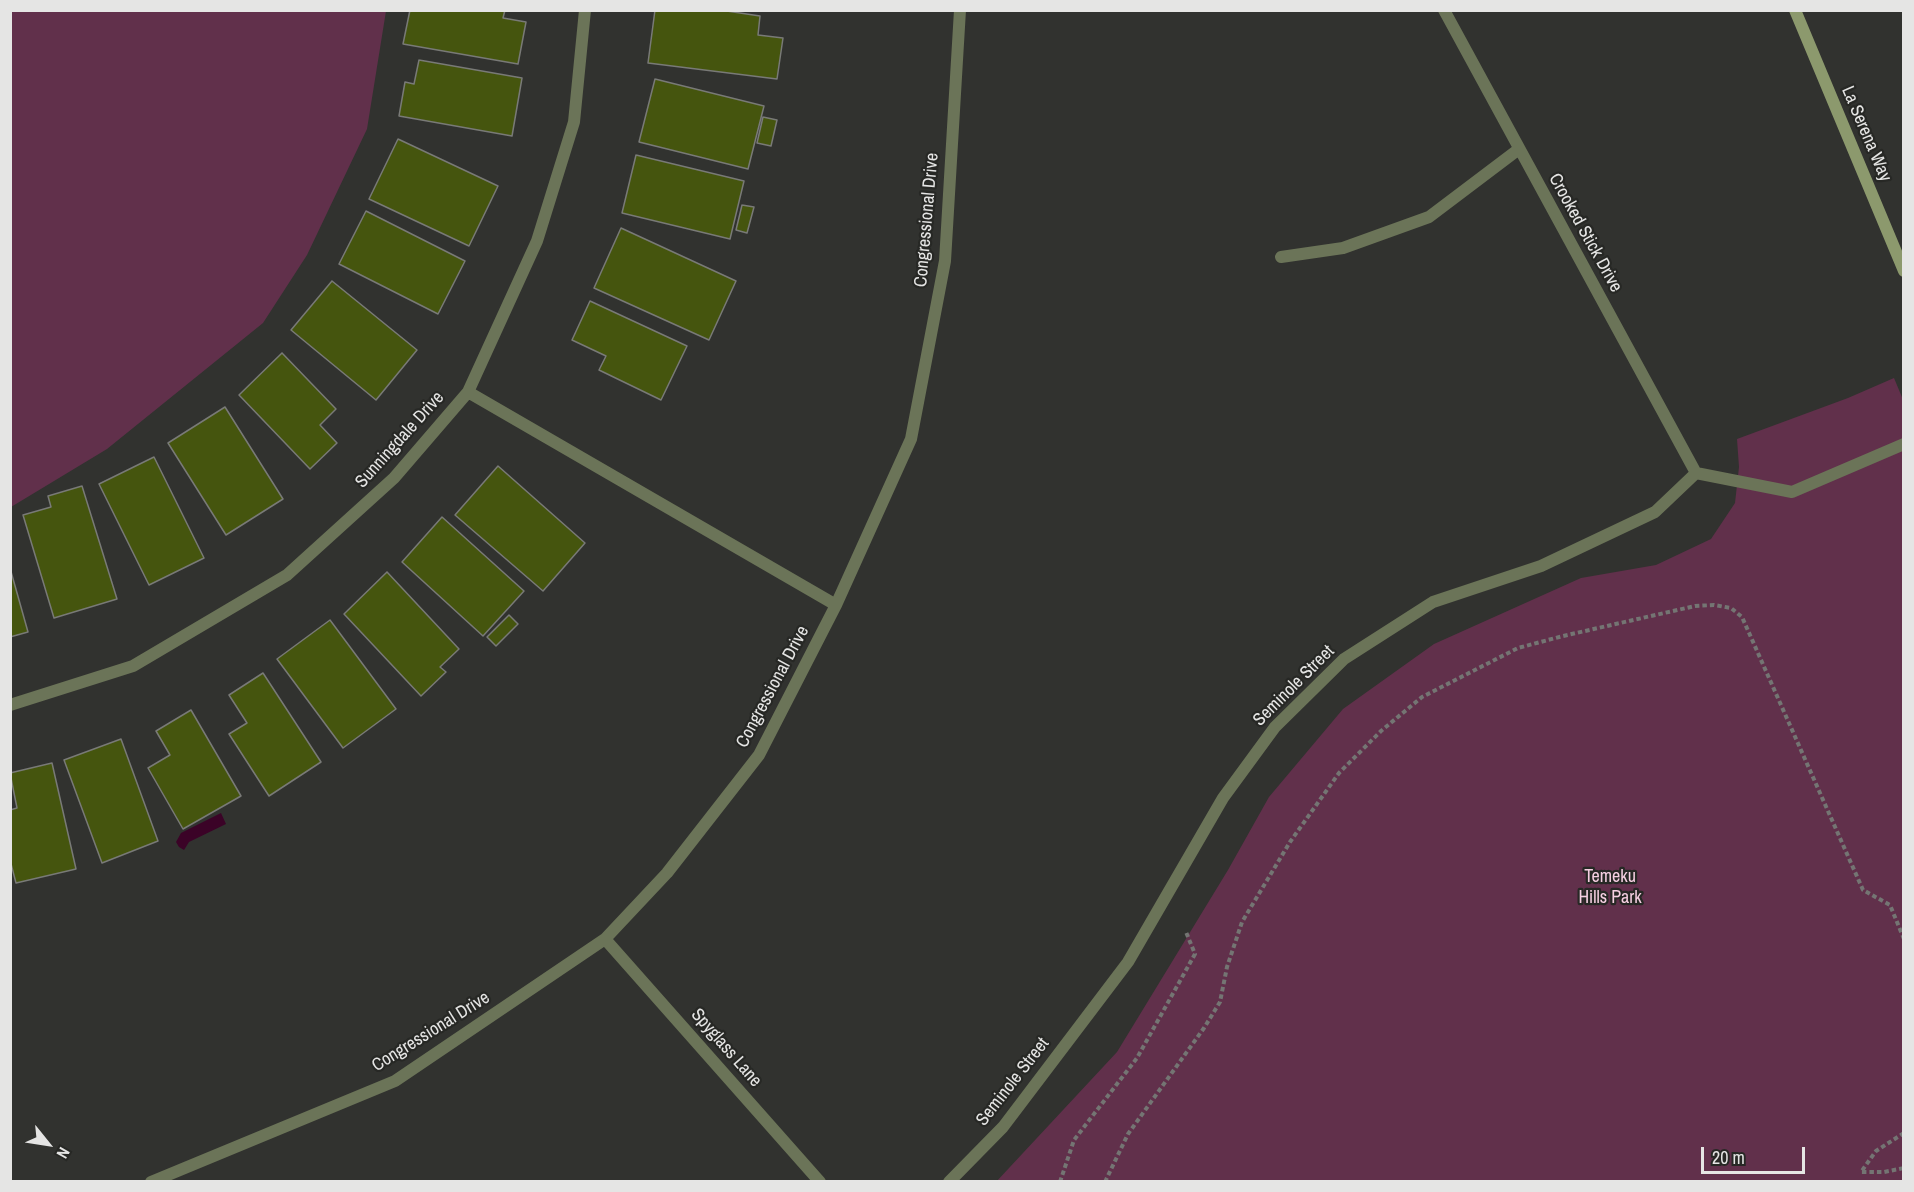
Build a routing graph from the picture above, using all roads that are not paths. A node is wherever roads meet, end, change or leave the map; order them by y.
1 (585, 10) edge
2 (960, 10) edge
3 (1444, 10) edge
4 (1795, 10) edge
5 (1519, 149) junction
6 (1281, 257) dead end
7 (1904, 271) edge
8 (468, 392) junction
9 (1904, 444) edge
10 (1696, 473) junction
11 (836, 605) junction
12 (10, 705) edge
13 (605, 939) junction
14 (151, 1182) edge
15 (820, 1182) edge
16 (949, 1182) edge

1 - 8 street, Sunningdale Drive
2 - 11 street, Congressional Drive
3 - 5 street, Crooked Stick Drive
4 - 7 main road, La Serena Way
5 - 6 street
5 - 10 street, Crooked Stick Drive
8 - 11 street
8 - 12 street, Sunningdale Drive
9 - 10 street
10 - 16 street, Seminole Street
11 - 13 street, Congressional Drive
13 - 14 street, Congressional Drive
13 - 15 street, Spyglass Lane

